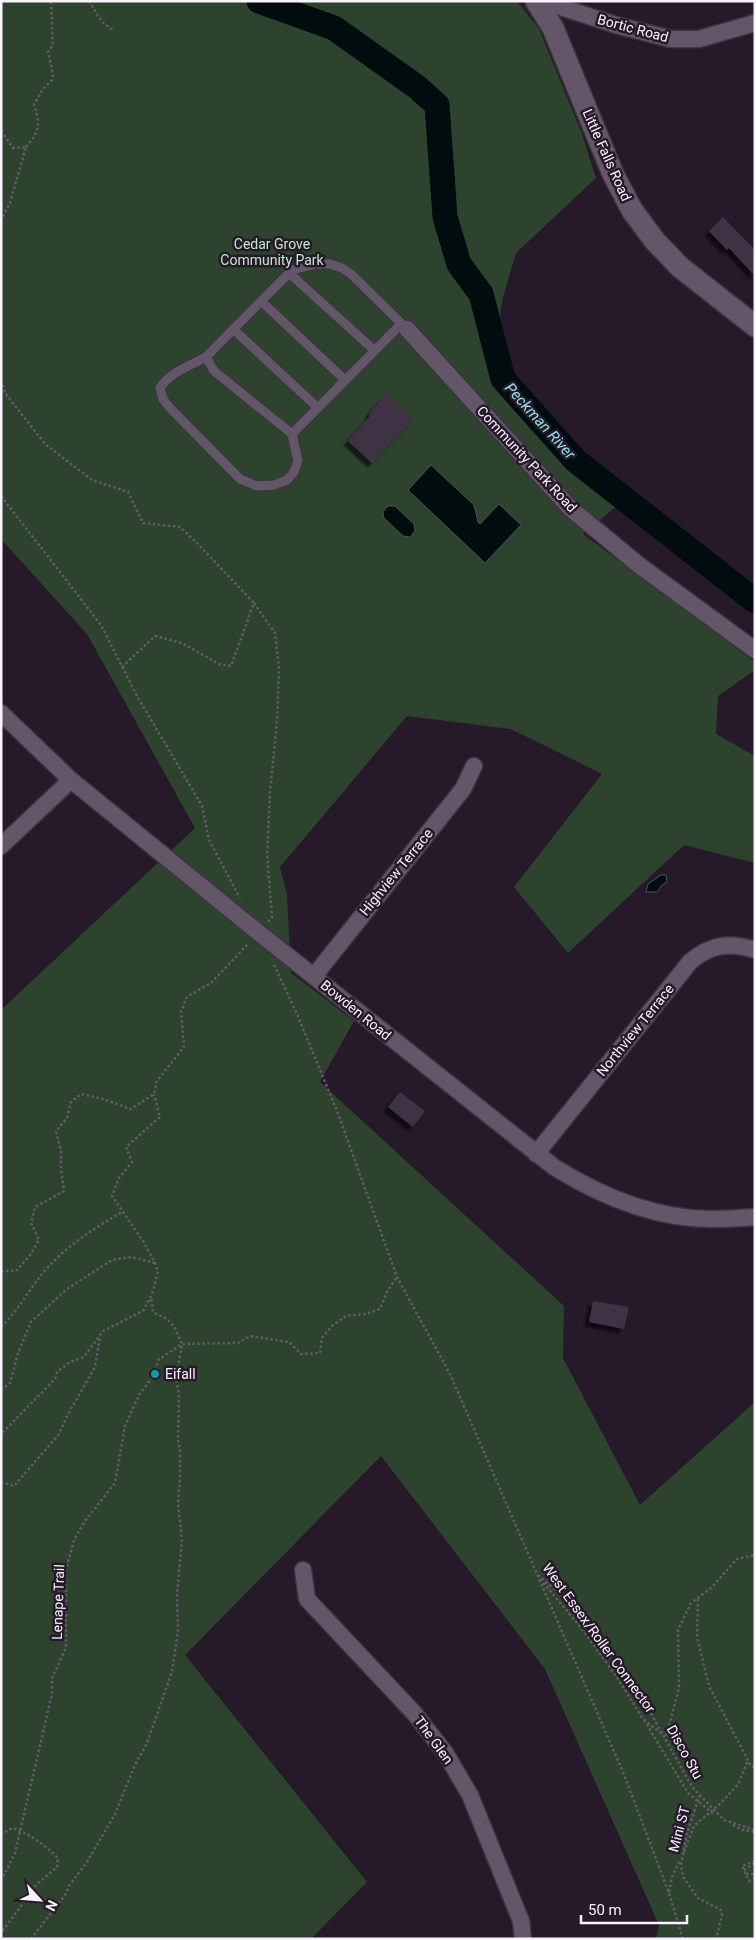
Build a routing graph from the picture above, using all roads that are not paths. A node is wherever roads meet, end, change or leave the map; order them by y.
1 (536, 1) edge
2 (542, 1) edge
3 (755, 23) edge
4 (290, 273) junction
5 (262, 301) junction
6 (404, 326) junction
7 (755, 326) edge
8 (233, 329) junction
9 (374, 350) junction
10 (206, 357) junction
11 (344, 380) junction
12 (318, 408) junction
13 (292, 434) junction
14 (755, 650) edge
15 (1, 713) edge
16 (474, 766) dead end
17 (71, 780) junction
18 (1, 846) edge
19 (755, 950) edge
20 (314, 976) junction
21 (536, 1154) junction
22 (755, 1217) edge
23 (303, 1570) dead end
24 (523, 1939) edge

1 - 7 street, Little Falls Road
2 - 3 street, Bortic Road
4 - 5 lane
4 - 6 lane
4 - 9 lane
5 - 8 lane
5 - 11 lane
6 - 9 lane
6 - 14 street, Community Park Road
8 - 10 lane
8 - 12 lane
9 - 11 lane
10 - 13 lane
10 - 13 lane
11 - 12 lane
12 - 13 lane
15 - 17 street, Bowden Road
16 - 20 street, Highview Terrace
17 - 18 street
17 - 20 street, Bowden Road
19 - 21 street, Northview Terrace
20 - 21 street, Bowden Road
21 - 22 street, Bowden Road
23 - 24 street, The Glen

